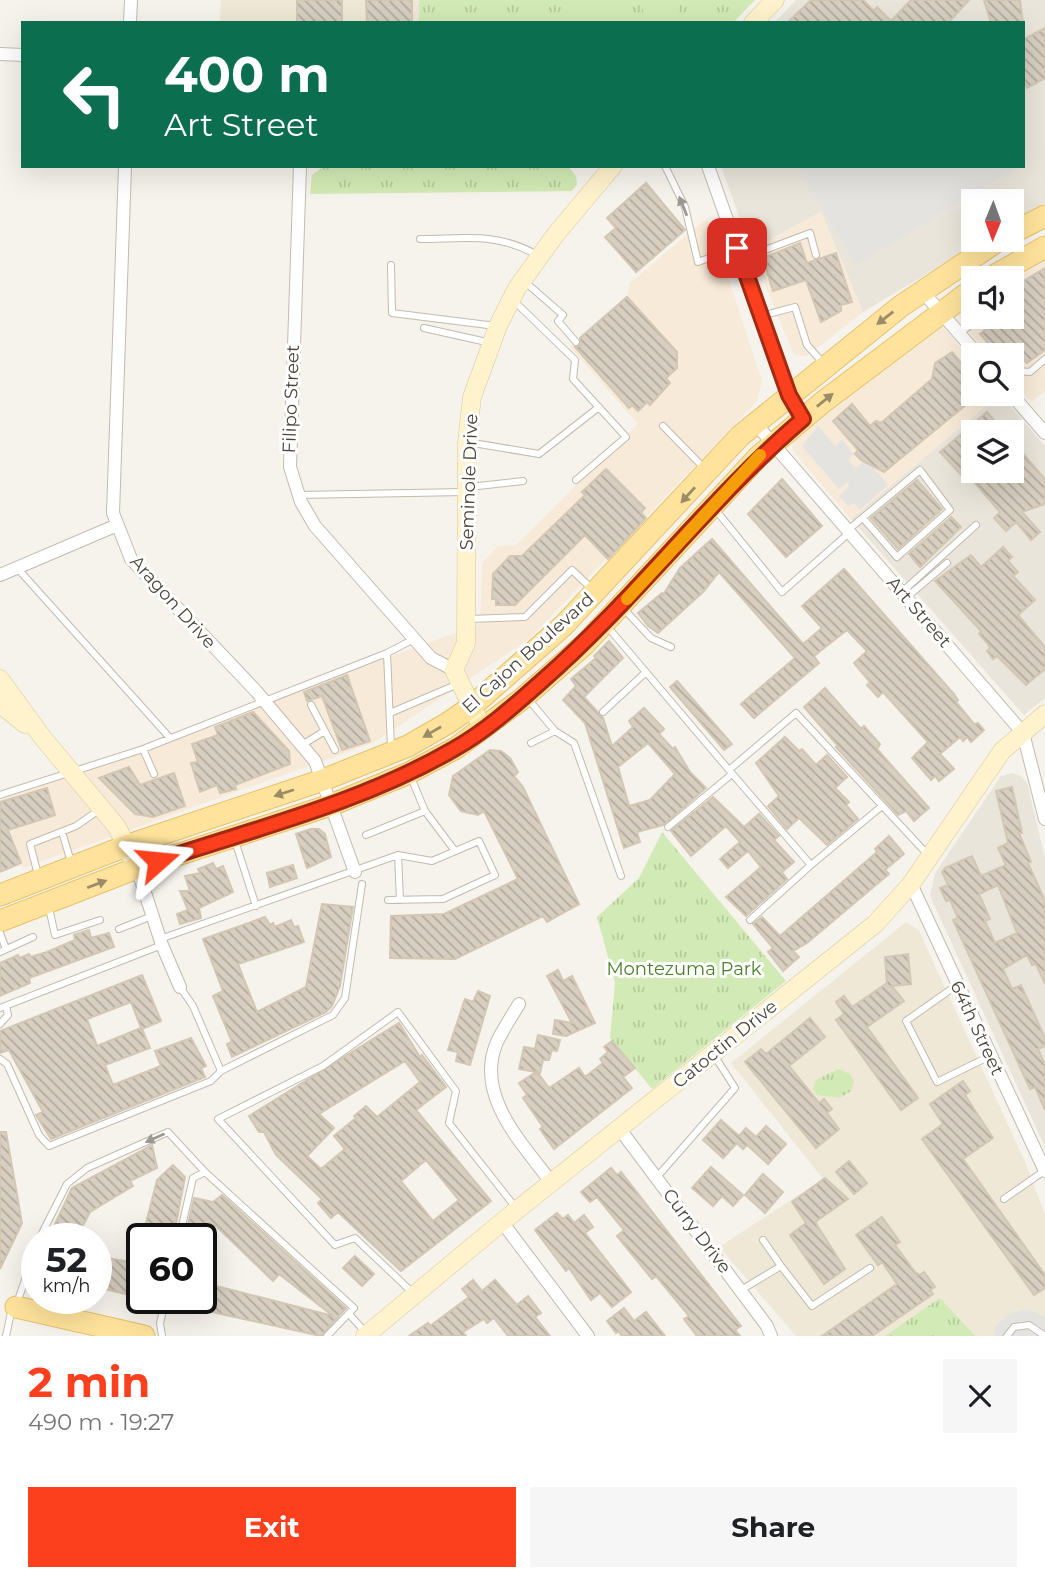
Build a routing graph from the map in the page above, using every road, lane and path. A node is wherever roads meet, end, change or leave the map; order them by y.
1 (131, 0) edge
2 (775, 0) edge
3 (130, 21) edge
4 (755, 21) edge
5 (0, 54) edge
6 (21, 55) edge
7 (125, 168) edge
8 (300, 168) edge
9 (608, 168) edge
10 (666, 168) edge
11 (709, 168) edge
12 (1045, 216) edge
13 (1024, 227) edge
14 (420, 239) dead end
15 (1045, 247) edge
16 (981, 252) edge
17 (739, 254) junction
18 (816, 255) dead end
19 (539, 256) junction
20 (391, 265) dead end
21 (1011, 266) edge
22 (522, 280) junction
23 (922, 291) junction
24 (961, 297) edge
25 (512, 299) junction
26 (940, 312) junction
27 (761, 316) junction
28 (424, 328) dead end
29 (965, 329) edge
30 (959, 334) junction
31 (495, 335) junction
32 (576, 342) dead end
33 (967, 343) edge
34 (1045, 359) edge
35 (825, 366) junction
36 (1024, 372) edge
37 (789, 395) junction
38 (1021, 406) edge
39 (598, 407) junction
40 (803, 419) junction
41 (755, 423) junction
42 (663, 426) dead end
43 (1045, 433) edge
44 (467, 442) junction
45 (773, 444) junction
46 (708, 472) junction
47 (576, 480) dead end
48 (523, 481) dead end
49 (467, 490) junction
50 (299, 495) junction
51 (713, 508) junction
52 (863, 517) junction
53 (976, 525) dead end
54 (115, 526) junction
55 (849, 531) junction
56 (947, 563) dead end
57 (17, 567) junction
58 (0, 575) edge
59 (596, 593) junction
60 (904, 594) junction
61 (621, 606) junction
62 (466, 619) junction
63 (604, 623) junction
64 (414, 639) junction
65 (671, 647) dead end
66 (387, 653) junction
67 (646, 672) junction
68 (457, 677) junction
69 (0, 679) edge
70 (526, 696) junction
71 (265, 701) junction
72 (0, 704) edge
73 (311, 705) dead end
74 (471, 707) junction
75 (603, 712) dead end
76 (390, 713) junction
77 (1045, 714) edge
78 (483, 729) junction
79 (323, 732) junction
80 (555, 732) junction
81 (40, 733) junction
82 (1023, 733) junction
83 (170, 738) junction
84 (531, 743) dead end
85 (302, 745) junction
86 (143, 749) junction
87 (335, 750) dead end
88 (391, 752) junction
89 (731, 772) junction
90 (409, 773) junction
91 (72, 774) junction
92 (154, 774) dead end
93 (323, 780) junction
94 (0, 795) edge
95 (331, 804) junction
96 (882, 806) junction
97 (100, 809) junction
98 (425, 811) junction
99 (1045, 819) edge
100 (668, 828) dead end
101 (62, 832) junction
102 (366, 835) dead end
103 (234, 836) junction
104 (126, 846) junction
105 (455, 851) junction
106 (398, 855) junction
107 (929, 857) junction
108 (811, 865) junction
109 (72, 866) junction
110 (137, 868) junction
111 (355, 872) junction
112 (621, 876) dead end
113 (39, 879) junction
114 (362, 884) dead end
115 (911, 884) junction
116 (0, 895) edge
117 (400, 900) junction
118 (388, 901) dead end
119 (48, 903) junction
120 (256, 906) junction
121 (152, 916) junction
122 (100, 920) dead end
123 (750, 920) dead end
124 (0, 921) edge
125 (119, 929) dead end
126 (0, 933) edge
127 (33, 937) dead end
128 (161, 942) junction
129 (3, 951) edge
130 (957, 985) junction
131 (180, 987) joint
132 (519, 1004) dead end
133 (3, 1007) edge
134 (0, 1024) edge
135 (713, 1054) junction
136 (990, 1056) junction
137 (0, 1059) edge
138 (221, 1071) junction
139 (619, 1128) junction
140 (1044, 1171) edge
141 (205, 1172) junction
142 (657, 1178) junction
143 (551, 1182) junction
144 (1004, 1199) dead end
145 (517, 1209) junction
146 (502, 1222) junction
147 (47, 1223) edge
148 (183, 1223) edge
149 (763, 1240) dead end
150 (781, 1266) junction
151 (870, 1268) dead end
152 (21, 1281) edge
153 (741, 1290) junction
154 (415, 1294) junction
155 (10, 1305) edge
156 (162, 1314) edge
157 (349, 1314) junction
158 (366, 1335) edge
159 (6, 1336) edge
160 (144, 1336) edge
161 (162, 1336) edge
162 (327, 1336) edge
163 (588, 1336) edge
164 (771, 1336) edge
165 (1007, 1336) edge
166 (1045, 1336) edge

1 - 3 street
2 - 4 street
5 - 6 street
7 - 54 street, Aragon Drive
8 - 50 street, Filipo Street
9 - 19 street, Seminole Drive
17 -> 10 lane
11 - 17 street
12 - 13 main road
14 - 19 lane
15 - 21 main road
16 - 23 main road, El Cajon Boulevard
17 - 18 lane
17 - 27 street
19 - 22 street, Seminole Drive
20 - 31 lane
22 - 25 street, Seminole Drive
22 - 32 lane
23 - 26 street
23 -> 35 main road, El Cajon Boulevard
24 - 26 main road, El Cajon Boulevard
25 - 31 street, Seminole Drive
25 - 39 lane
26 - 30 street
40 -> 26 main road, El Cajon Boulevard
27 - 35 lane
27 - 37 street
28 - 31 lane
29 - 30 lane
30 - 33 street
31 - 44 street, Seminole Drive
34 - 36 lane
35 - 37 main road, El Cajon Boulevard
37 - 40 street
37 - 41 main road, El Cajon Boulevard
38 - 43 street
39 - 44 lane
39 - 47 lane
40 - 45 main road, El Cajon Boulevard
41 - 45 street, Art Street
41 - 46 main road, El Cajon Boulevard
42 - 46 lane
44 - 49 street, Seminole Drive
45 - 51 main road, El Cajon Boulevard
45 - 55 street, Art Street
46 -> 59 main road, El Cajon Boulevard
48 - 49 lane
49 - 50 lane
49 - 62 street, Seminole Drive
50 - 64 street, Filipo Street
51 - 55 lane
51 - 61 main road, El Cajon Boulevard
52 - 52 lane
52 - 55 lane
53 - 60 lane
54 - 57 street
54 - 71 street, Aragon Drive
55 - 60 street, Art Street
56 - 60 lane
57 - 58 street
57 - 83 lane
59 - 62 lane
59 - 74 main road, El Cajon Boulevard
60 - 82 street, Art Street
61 - 63 main road, El Cajon Boulevard
61 - 65 lane
62 - 68 street, Seminole Drive
63 - 67 lane
63 - 70 main road, El Cajon Boulevard
64 - 66 lane
64 - 68 street, Filipo Street
66 - 71 lane
66 - 76 lane
67 - 75 lane
67 - 89 lane
68 - 74 street
68 - 76 lane
69 - 81 street
70 - 78 main road, El Cajon Boulevard
70 - 80 lane
71 - 83 lane
71 - 85 street, Aragon Drive
72 - 81 street
73 - 79 lane
74 - 78 street
74 -> 88 main road, El Cajon Boulevard
76 - 88 lane
77 - 82 street, Catoctin Drive
78 - 90 main road, El Cajon Boulevard
79 - 85 lane
79 - 87 lane
80 - 84 lane
80 - 112 lane
81 - 91 street
82 - 99 street, Art Street
82 - 107 street, Catoctin Drive
83 - 86 lane
85 - 93 street, Aragon Drive
86 - 91 lane
86 - 92 lane
88 - 93 main road, El Cajon Boulevard
89 - 96 lane
89 - 100 lane
89 - 108 lane
90 - 95 main road, El Cajon Boulevard
90 - 98 lane
91 - 94 lane
91 - 97 street
93 - 95 street, Aragon Drive
93 -> 104 main road, El Cajon Boulevard
95 - 103 main road, El Cajon Boulevard
95 - 111 street, Aragon Drive
96 - 107 lane
96 - 108 lane
97 - 101 lane
97 - 104 street
98 - 102 lane
98 - 105 lane
101 - 109 lane
101 - 113 lane
103 - 110 main road, El Cajon Boulevard
103 - 120 lane
104 - 109 main road, El Cajon Boulevard
104 - 110 street
105 - 106 lane
105 - 117 lane
106 - 111 lane
106 - 117 lane
107 - 115 street, Catoctin Drive
108 - 123 lane
109 - 113 main road, El Cajon Boulevard
119 -> 110 main road, El Cajon Boulevard
110 - 121 street
111 - 120 lane
113 - 116 main road, El Cajon Boulevard
114 - 138 lane
115 - 130 street, 64th Street
115 - 135 street, Catoctin Drive
117 - 118 lane
119 - 122 lane
119 - 124 main road, El Cajon Boulevard
120 - 128 lane
121 - 125 lane
121 - 128 street
126 - 129 lane
127 - 129 lane
128 - 131 street
128 - 133 lane
130 - 136 street, 64th Street
130 - 136 lane
131 - 138 lane
132 - 143 street
133 - 134 lane
135 - 139 street, Catoctin Drive
135 - 142 lane
136 - 140 street, 64th Street
137 - 138 lane
139 - 142 street, Curry Drive
139 - 143 street, Catoctin Drive
140 - 144 lane
141 -> 147 lane
141 - 148 lane
141 - 157 lane
142 - 153 street, Curry Drive
143 - 145 street, Catoctin Drive
145 - 146 street, Catoctin Drive
145 - 154 lane
146 - 154 street, Catoctin Drive
146 - 163 street
149 - 150 lane
150 - 151 lane
150 - 153 lane
152 - 155 lane
153 - 164 street, Curry Drive
154 - 158 street, Catoctin Drive
155 - 159 lane
155 - 160 main road
156 - 161 lane
157 - 158 lane
157 - 162 lane
165 - 166 lane

